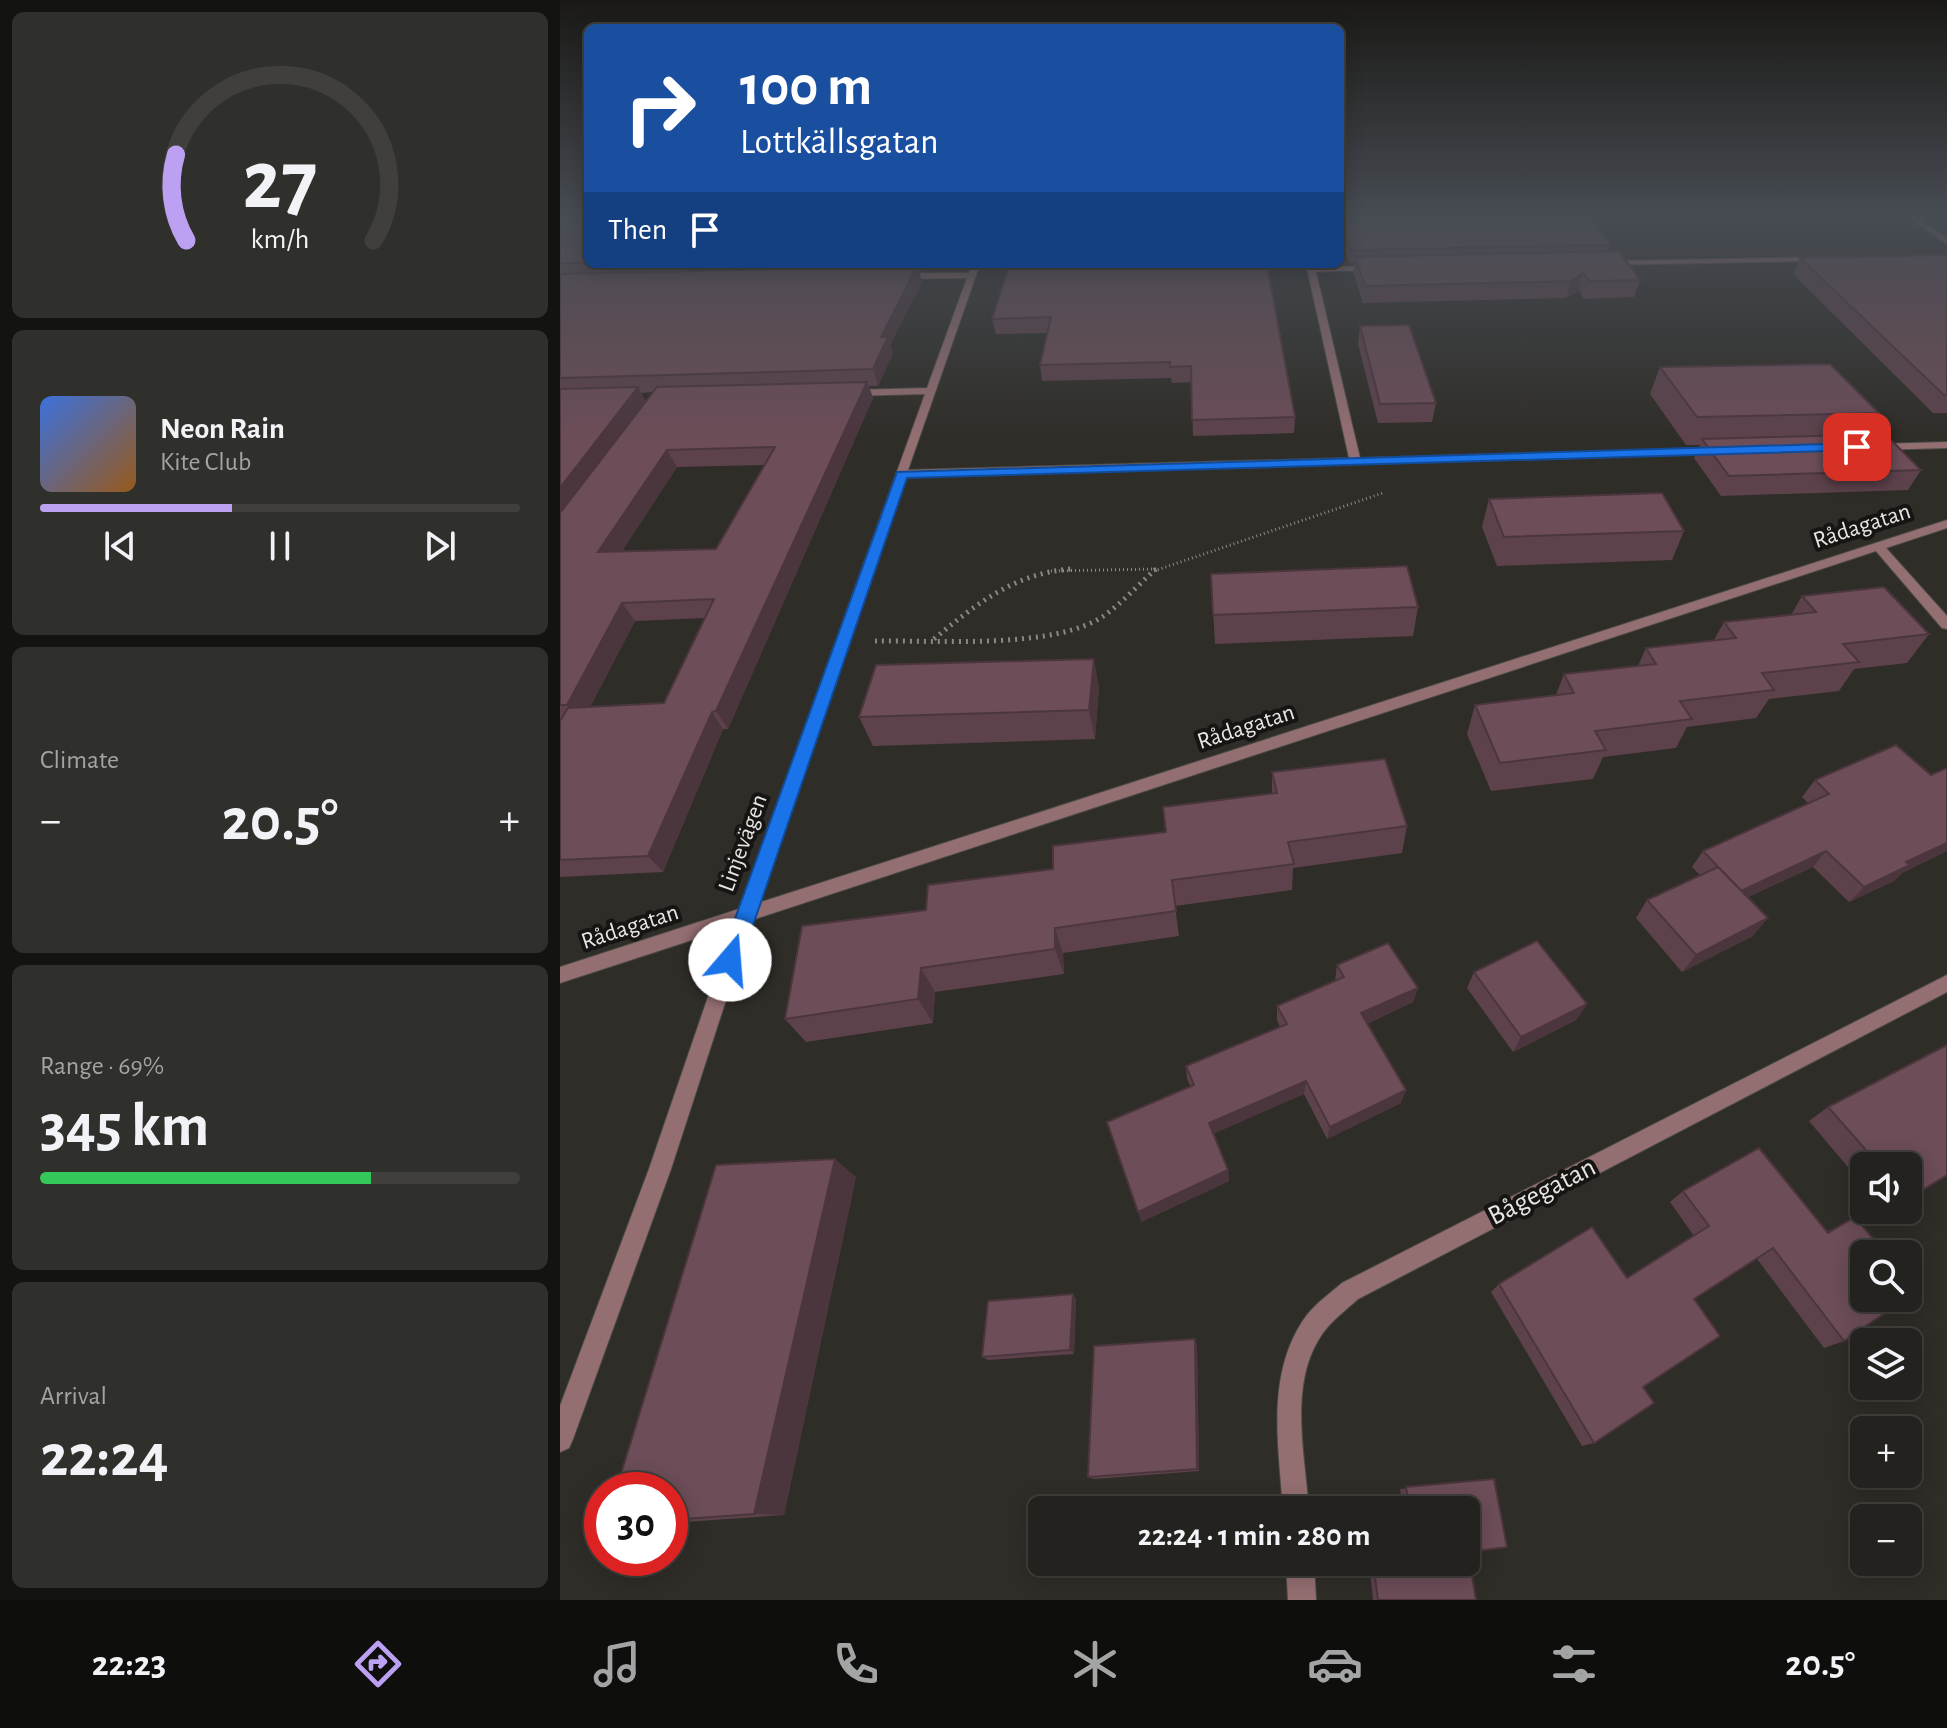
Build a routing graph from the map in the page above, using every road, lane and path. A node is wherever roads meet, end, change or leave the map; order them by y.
1 (967, 291) edge
2 (1316, 291) edge
3 (932, 391) junction
4 (836, 394) edge
5 (1947, 445) edge
6 (1868, 447) edge
7 (1725, 450) edge
8 (1355, 459) junction
9 (901, 474) junction
10 (1390, 491) dead end
11 (1947, 524) edge
12 (1879, 547) junction
13 (1156, 569) junction
14 (1947, 625) edge
15 (933, 640) junction
16 (842, 642) junction
17 (745, 916) junction
18 (560, 975) edge
19 (1947, 983) edge
20 (560, 1439) edge
21 (1295, 1496) edge
22 (1301, 1576) edge
23 (1302, 1600) edge

1 - 3 street, Linjevägen
2 - 8 street
3 - 4 street
3 - 9 street, Linjevägen
5 - 6 street
7 - 8 street
8 - 9 street
9 - 16 street, Linjevägen
10 - 13 path
11 - 12 street, Rådagatan
12 - 14 street
12 - 17 street, Rådagatan
13 - 15 path
13 - 15 path
15 - 16 path
16 - 17 street, Linjevägen
17 - 18 street, Rådagatan
17 - 20 street, Linjevägen
19 - 21 street, Bågegatan
22 - 23 street

